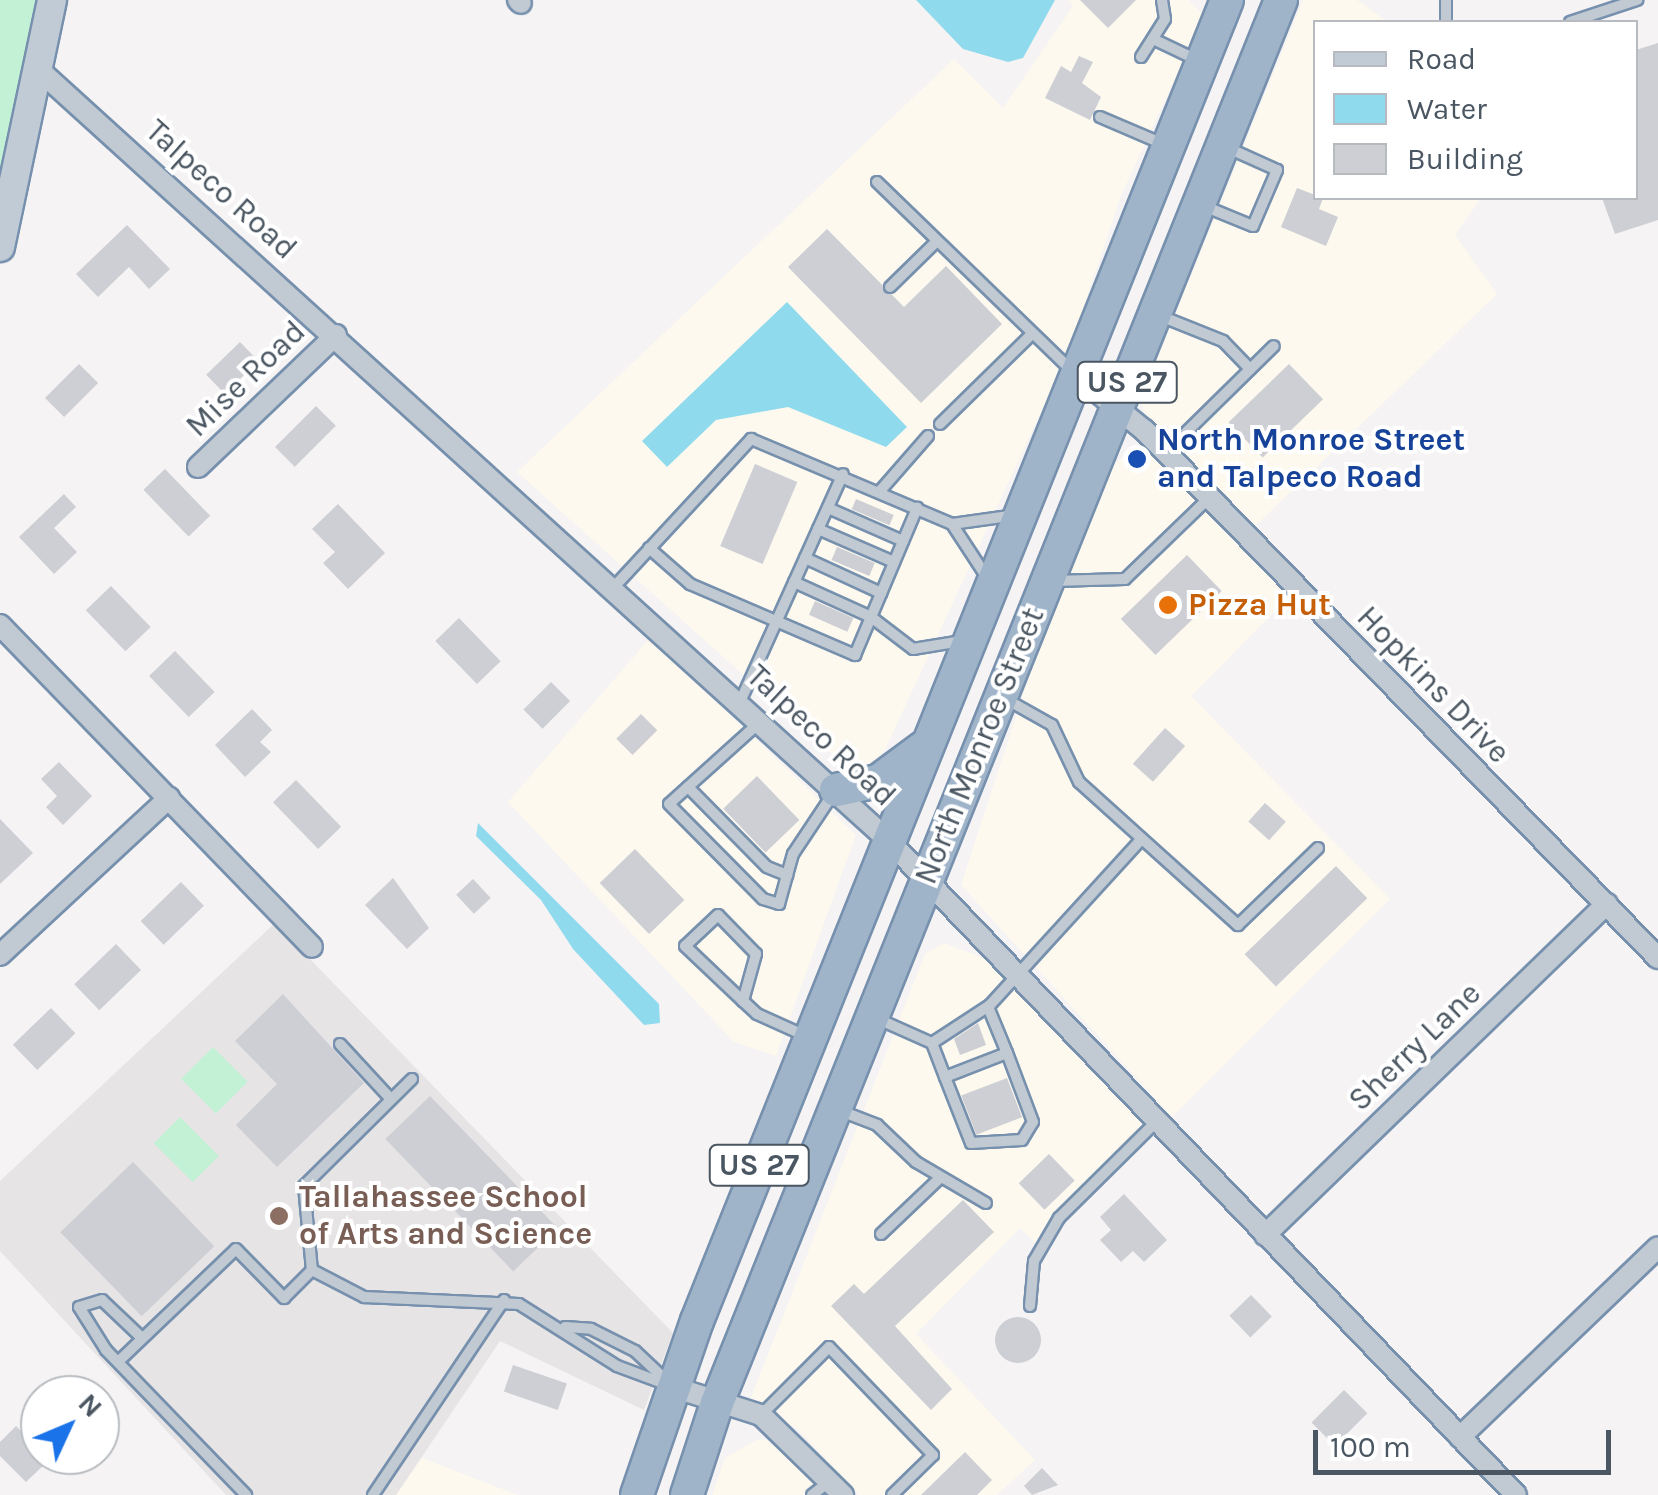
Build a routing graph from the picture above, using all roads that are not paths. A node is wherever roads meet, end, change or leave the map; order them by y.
1 (52, 0) edge
2 (1162, 0) edge
3 (1228, 0) edge
4 (1281, 0) edge
5 (1638, 0) edge
6 (1576, 20) edge
7 (1152, 39) junction
8 (1142, 57) dead end
9 (1202, 62) junction
10 (38, 69) junction
11 (1100, 117) dead end
12 (1222, 146) junction
13 (1164, 155) junction
14 (877, 182) dead end
15 (1203, 193) junction
16 (936, 242) junction
17 (0, 247) edge
18 (890, 287) dead end
19 (1154, 314) junction
20 (336, 334) junction
21 (1031, 336) junction
22 (1274, 346) dead end
23 (1250, 369) junction
24 (1075, 374) junction
25 (1116, 408) junction
26 (940, 424) dead end
27 (928, 436) dead end
28 (1166, 452) junction
29 (198, 467) dead end
30 (843, 474) junction
31 (880, 491) junction
32 (1210, 497) junction
33 (828, 508) junction
34 (917, 508) junction
35 (1019, 514) junction
36 (952, 524) junction
37 (818, 530) junction
38 (903, 541) junction
39 (649, 548) junction
40 (806, 558) junction
41 (894, 562) junction
42 (1045, 581) junction
43 (794, 582) junction
44 (992, 584) junction
45 (614, 588) junction
46 (881, 593) junction
47 (871, 617) junction
48 (777, 621) junction
49 (0, 625) edge
50 (968, 639) junction
51 (1000, 696) junction
52 (740, 702) junction
53 (761, 721) junction
54 (928, 744) junction
55 (688, 787) junction
56 (836, 790) junction
57 (169, 798) junction
58 (889, 840) junction
59 (1140, 842) junction
60 (1318, 848) dead end
61 (787, 875) junction
62 (927, 881) junction
63 (1607, 904) junction
64 (312, 947) dead end
65 (0, 954) edge
66 (1658, 958) edge
67 (1018, 976) junction
68 (743, 1001) junction
69 (988, 1007) junction
70 (872, 1016) junction
71 (810, 1038) junction
72 (932, 1043) junction
73 (340, 1044) dead end
74 (1007, 1053) junction
75 (945, 1076) junction
76 (412, 1080) dead end
77 (391, 1100) junction
78 (835, 1109) junction
79 (1157, 1121) junction
80 (940, 1178) junction
81 (986, 1204) dead end
82 (881, 1234) dead end
83 (1265, 1235) junction
84 (1658, 1247) edge
85 (312, 1270) junction
86 (504, 1300) junction
87 (1030, 1306) dead end
88 (564, 1326) junction
89 (142, 1338) junction
90 (120, 1359) junction
91 (673, 1387) junction
92 (717, 1403) junction
93 (761, 1416) junction
94 (1460, 1437) junction
95 (836, 1488) edge
96 (246, 1495) edge
97 (373, 1495) edge
98 (637, 1495) edge
99 (687, 1495) edge
100 (812, 1495) edge
101 (892, 1495) edge
102 (1516, 1495) edge

1 - 10 main road
2 - 7 lane
3 - 9 highway, North Monroe Street / US 27
4 - 12 highway, North Monroe Street / US 27
5 - 6 lane
7 - 8 lane
7 - 9 lane
9 - 13 highway, North Monroe Street / US 27
10 - 17 main road
10 - 20 street, Talpeco Road
11 - 13 lane
12 - 15 highway, North Monroe Street / US 27
12 - 15 lane
13 - 15 highway
13 - 24 highway, North Monroe Street / US 27
14 - 16 lane
15 - 19 highway, North Monroe Street / US 27
16 - 18 lane
16 - 21 lane
19 - 23 lane
19 - 25 highway, North Monroe Street / US 27
20 - 29 street, Mise Road
20 - 45 street, Talpeco Road
21 - 24 lane
21 - 26 lane
22 - 23 lane
23 - 28 lane
24 - 25 street, Hopkins Drive
24 - 35 highway, North Monroe Street / US 27
25 - 28 street, Hopkins Drive
25 - 42 highway, North Monroe Street / US 27
27 - 31 lane
28 - 32 street, Hopkins Drive
30 - 31 lane
30 - 33 lane
30 - 39 lane
31 - 34 lane
32 - 42 lane
32 - 63 street, Hopkins Drive
33 - 37 lane
33 - 38 lane
34 - 36 lane
34 - 38 lane
35 - 36 lane
35 - 44 highway, North Monroe Street / US 27
36 - 44 lane
37 - 40 lane
37 - 41 lane
38 - 41 lane
39 - 45 lane
39 - 48 lane
40 - 43 lane
40 - 46 lane
41 - 46 lane
42 - 51 highway, North Monroe Street / US 27
43 - 47 lane
43 - 48 lane
44 - 50 highway, North Monroe Street / US 27
45 - 52 street, Talpeco Road
46 - 47 lane
47 - 48 lane
47 - 50 lane
48 - 52 lane
49 - 57 street
50 - 54 highway, North Monroe Street / US 27
51 - 59 lane
51 - 62 highway, North Monroe Street / US 27
52 - 53 street, Talpeco Road
53 - 55 lane
53 - 56 street, Talpeco Road
54 - 56 highway
54 - 58 highway, North Monroe Street / US 27
55 - 61 lane
55 - 61 lane
56 - 58 street, Talpeco Road
56 - 61 lane
57 - 64 street
57 - 65 street
58 - 62 street, Talpeco Road
58 - 71 highway, North Monroe Street / US 27
59 - 60 lane
59 - 67 lane
62 - 67 street, Talpeco Road
62 - 70 highway, North Monroe Street / US 27
63 - 66 street, Hopkins Drive
63 - 83 street, Sherry Lane
67 - 69 lane
67 - 79 street, Talpeco Road
68 - 68 lane
68 - 71 lane
69 - 72 lane
69 - 74 lane
70 - 72 lane
70 - 78 highway, North Monroe Street / US 27
71 - 91 highway, North Monroe Street / US 27
72 - 75 lane
73 - 77 lane
74 - 75 lane
74 - 75 lane
76 - 77 lane
77 - 85 lane
78 - 80 lane
78 - 92 highway, North Monroe Street / US 27
79 - 83 street, Talpeco Road
79 - 87 lane
80 - 81 lane
80 - 82 lane
83 - 94 street, Talpeco Road
84 - 94 street
85 - 86 lane
85 - 89 lane
86 - 88 lane
86 - 97 lane
88 - 91 lane
88 - 91 lane
89 - 90 lane
89 - 90 lane
90 - 96 lane
91 - 92 street
91 - 98 highway, North Monroe Street / US 27
92 - 93 street
92 - 99 highway, North Monroe Street / US 27
93 - 95 street
93 - 101 lane
94 - 102 street, Talpeco Road
95 - 100 lane

